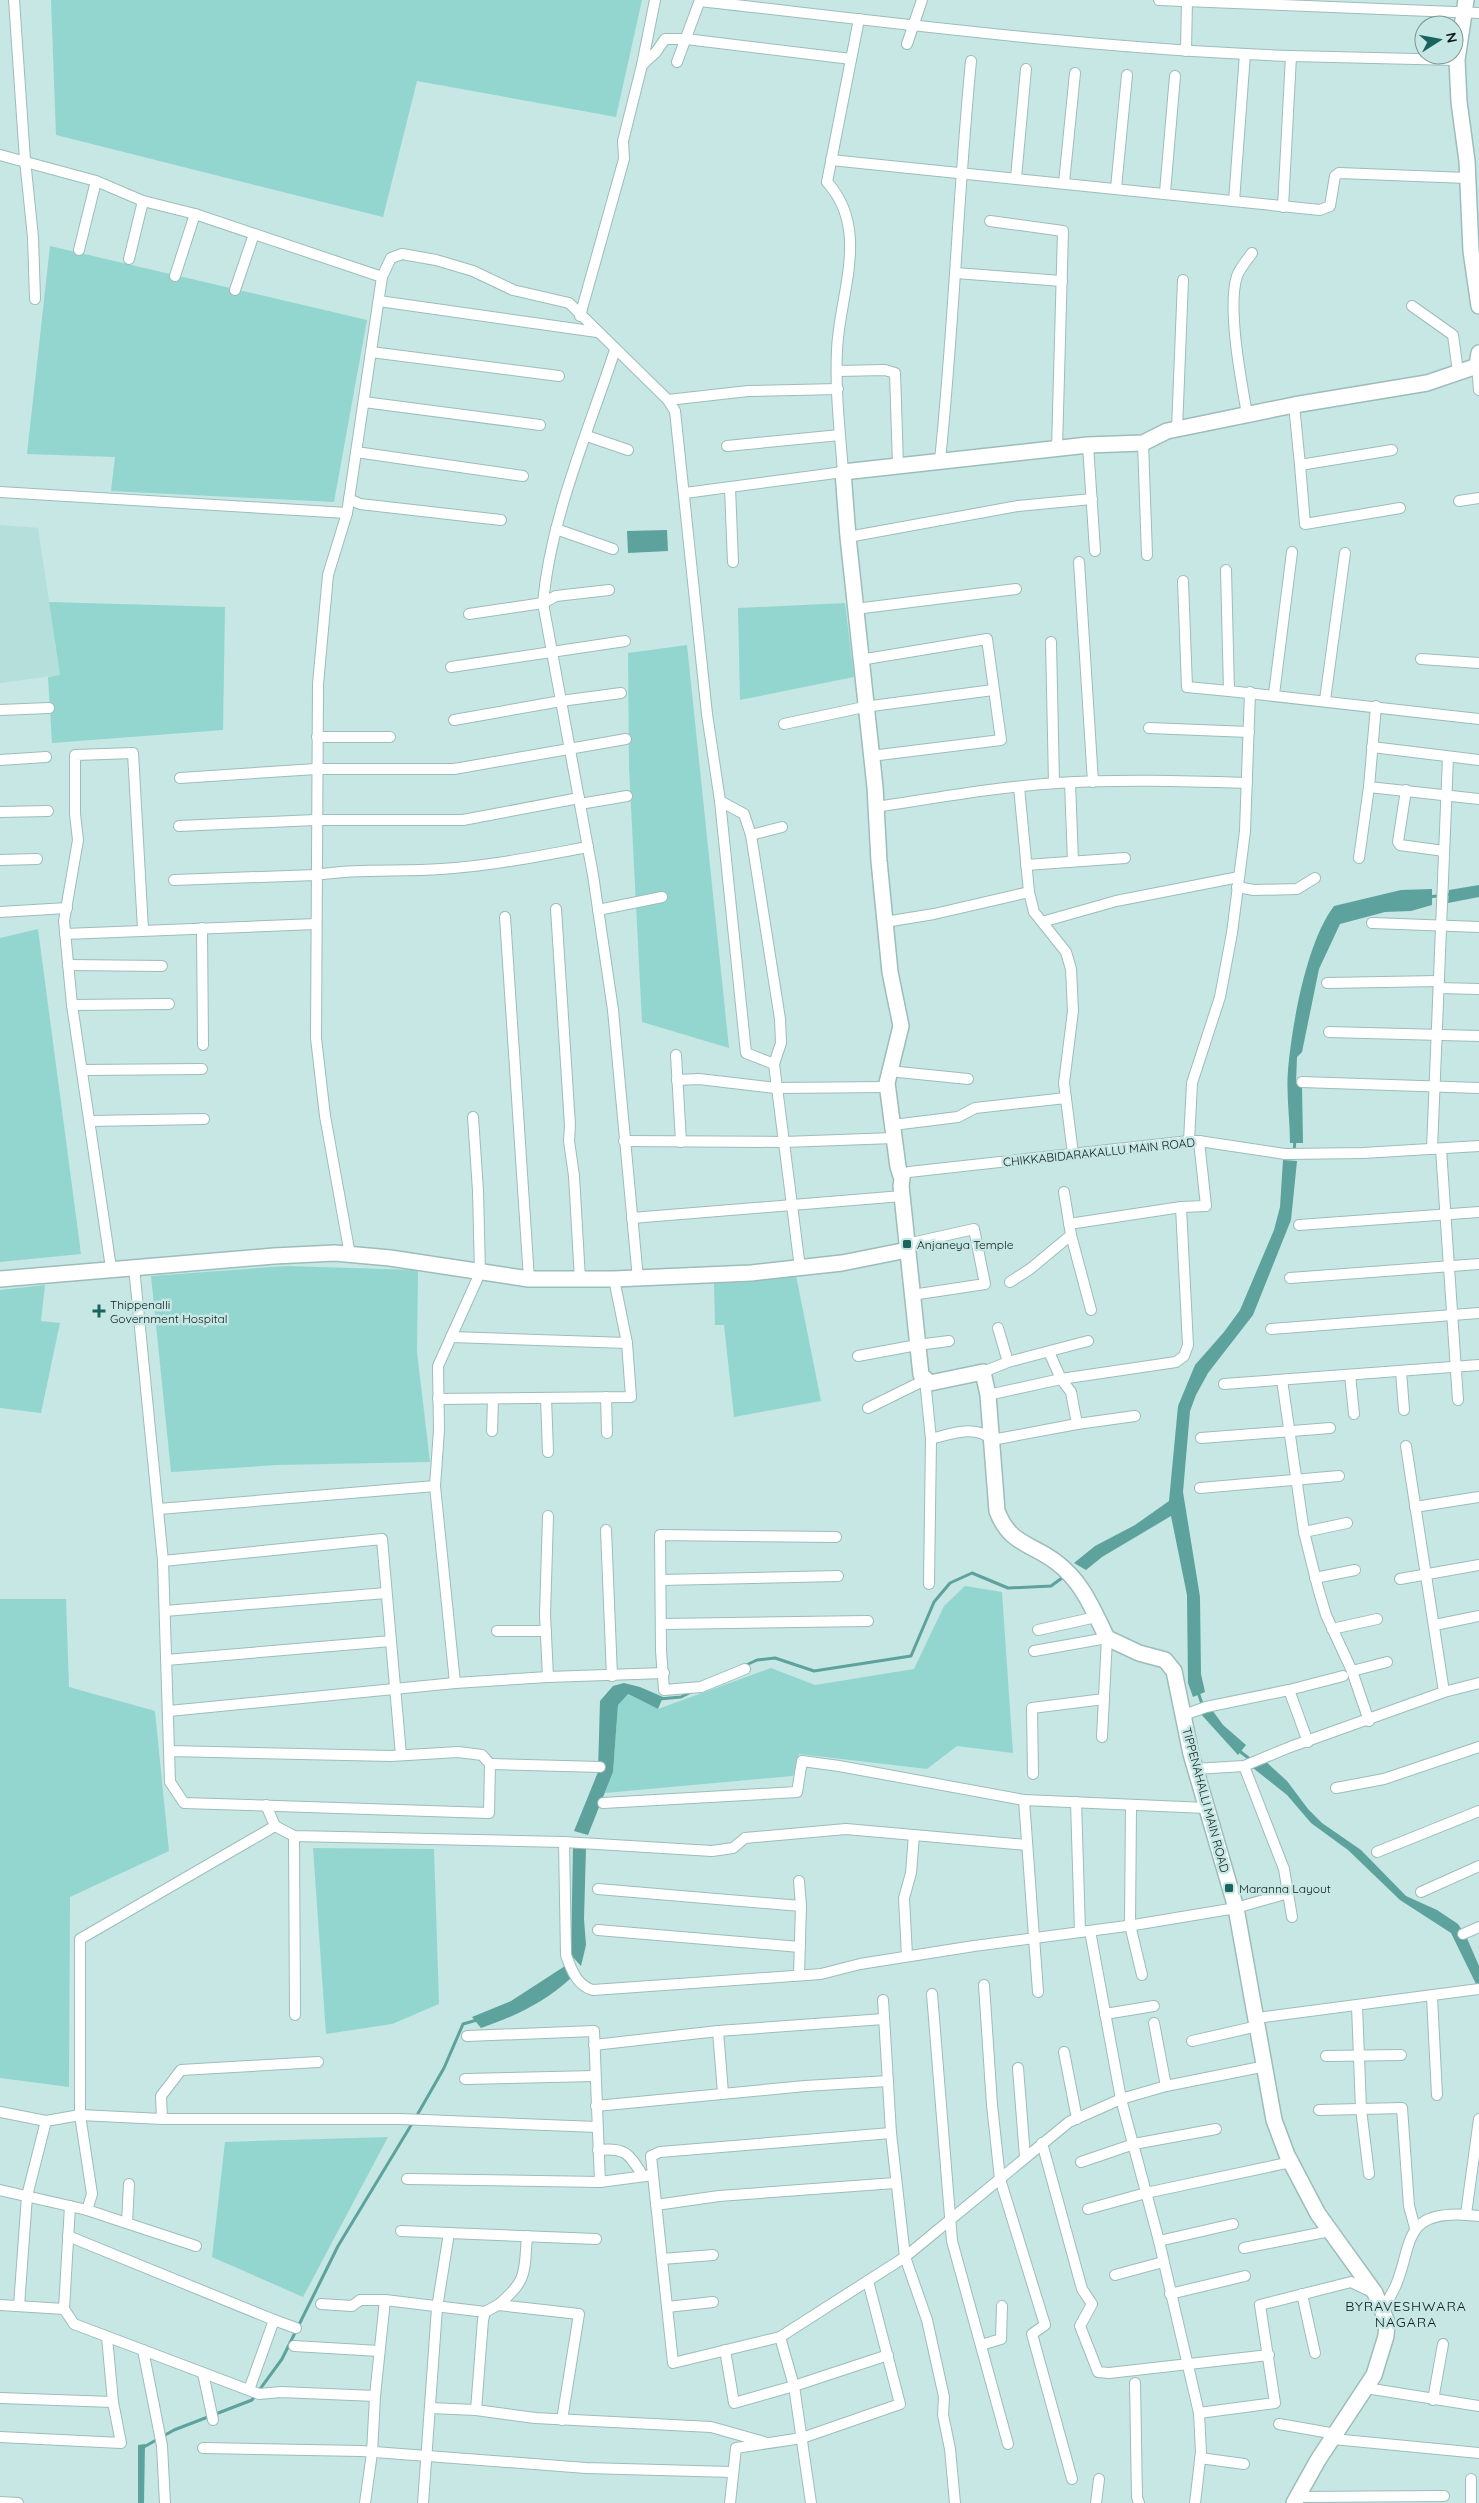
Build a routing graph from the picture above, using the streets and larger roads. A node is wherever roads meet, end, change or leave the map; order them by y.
1 (14, 0) edge
2 (655, 0) edge
3 (700, 0) edge
4 (922, 0) edge
5 (1159, 0) edge
6 (1187, 1) edge
7 (1470, 9) edge
8 (859, 19) junction
9 (913, 25) junction
10 (1464, 33) edge
11 (686, 39) junction
12 (907, 44) dead end
13 (1186, 52) junction
14 (1245, 54) junction
15 (1291, 56) junction
16 (851, 59) junction
17 (1414, 59) edge
18 (971, 61) dead end
19 (677, 62) dead end
20 (642, 65) junction
21 (1457, 65) edge
22 (1026, 69) dead end
23 (1075, 73) dead end
24 (1127, 75) dead end
25 (1175, 76) dead end
26 (0, 155) edge
27 (25, 160) junction
28 (831, 160) junction
29 (1473, 160) edge
30 (960, 172) junction
31 (1016, 178) junction
32 (1467, 178) junction
33 (96, 181) junction
34 (1064, 183) junction
35 (1116, 188) junction
36 (1165, 192) junction
37 (1234, 201) junction
38 (143, 202) junction
39 (1282, 207) junction
40 (195, 214) junction
41 (1474, 218) edge
42 (990, 221) dead end
43 (254, 234) junction
44 (79, 250) dead end
45 (1252, 253) dead end
46 (129, 260) dead end
47 (956, 273) junction
48 (175, 276) dead end
49 (382, 277) junction
50 (1183, 280) dead end
51 (1062, 281) junction
52 (235, 290) dead end
53 (35, 299) dead end
54 (379, 301) junction
55 (1412, 306) dead end
56 (1479, 306) edge
57 (580, 316) junction
58 (597, 332) junction
59 (616, 350) junction
60 (371, 352) junction
61 (1478, 359) edge
62 (837, 371) junction
63 (1458, 372) junction
64 (559, 376) dead end
65 (838, 389) junction
66 (1479, 390) edge
67 (668, 400) junction
68 (364, 402) junction
69 (1294, 404) junction
70 (1246, 414) junction
71 (540, 425) dead end
72 (1177, 429) junction
73 (840, 434) junction
74 (587, 436) junction
75 (1142, 443) junction
76 (1088, 445) junction
77 (726, 446) dead end
78 (1057, 448) junction
79 (628, 450) dead end
80 (1392, 450) dead end
81 (356, 452) junction
82 (940, 460) junction
83 (898, 465) junction
84 (1300, 465) junction
85 (843, 472) junction
86 (522, 476) dead end
87 (730, 488) junction
88 (0, 492) edge
89 (685, 493) junction
90 (1479, 498) edge
91 (349, 499) junction
92 (1092, 499) junction
93 (1459, 501) dead end
94 (1400, 508) dead end
95 (347, 513) junction
96 (501, 520) dead end
97 (556, 529) junction
98 (848, 537) junction
99 (613, 549) dead end
100 (1095, 551) dead end
101 (1292, 552) dead end
102 (1345, 553) dead end
103 (1147, 555) dead end
104 (733, 562) dead end
105 (1079, 562) dead end
106 (1226, 570) dead end
107 (1183, 581) dead end
108 (1016, 589) dead end
109 (609, 590) dead end
110 (544, 603) junction
111 (855, 609) junction
112 (468, 614) dead end
113 (625, 642) dead end
114 (1051, 642) dead end
115 (552, 654) junction
116 (1421, 659) dead end
117 (860, 660) junction
118 (1479, 664) edge
119 (451, 667) dead end
120 (993, 690) junction
121 (1229, 690) junction
122 (1250, 692) junction
123 (621, 693) dead end
124 (1274, 694) junction
125 (1325, 700) junction
126 (561, 701) junction
127 (1376, 706) junction
128 (864, 707) junction
129 (49, 708) dead end
130 (0, 710) edge
131 (1479, 719) edge
132 (454, 720) dead end
133 (784, 724) dead end
134 (1149, 728) dead end
135 (1249, 732) junction
136 (317, 737) junction
137 (390, 737) dead end
138 (626, 738) dead end
139 (1372, 747) junction
140 (570, 749) junction
141 (871, 756) junction
142 (46, 757) dead end
143 (1448, 757) junction
144 (0, 760) edge
145 (1479, 760) edge
146 (316, 769) junction
147 (180, 778) dead end
148 (1093, 782) junction
149 (1054, 783) junction
150 (1070, 783) junction
151 (1247, 783) junction
152 (1369, 786) junction
153 (1019, 787) junction
154 (1406, 790) junction
155 (1445, 794) junction
156 (627, 796) dead end
157 (1479, 799) edge
158 (579, 801) junction
159 (720, 801) junction
160 (876, 808) junction
161 (48, 811) dead end
162 (0, 812) edge
163 (316, 820) junction
164 (179, 826) dead end
165 (782, 827) dead end
166 (751, 835) junction
167 (588, 847) junction
168 (1444, 851) junction
169 (1125, 858) dead end
170 (1359, 858) dead end
171 (37, 859) dead end
172 (0, 860) edge
173 (1073, 861) junction
174 (1026, 865) junction
175 (316, 875) junction
176 (1315, 878) dead end
177 (174, 880) dead end
178 (1238, 882) junction
179 (1029, 892) junction
180 (662, 897) dead end
181 (67, 908) junction
182 (556, 909) dead end
183 (598, 910) junction
184 (0, 912) edge
185 (505, 917) dead end
186 (885, 922) junction
187 (1042, 922) junction
188 (1372, 923) dead end
189 (316, 924) junction
190 (1442, 925) junction
191 (1479, 927) edge
192 (202, 928) junction
193 (143, 930) junction
194 (65, 934) junction
195 (68, 965) junction
196 (162, 966) dead end
197 (1327, 984) dead end
198 (1439, 984) junction
199 (1479, 989) edge
200 (169, 1004) dead end
201 (72, 1005) junction
202 (1329, 1032) dead end
203 (1438, 1034) junction
204 (1479, 1036) edge
205 (203, 1045) dead end
206 (676, 1055) dead end
207 (774, 1064) junction
208 (202, 1069) dead end
209 (83, 1070) junction
210 (890, 1071) junction
211 (968, 1079) dead end
212 (678, 1080) junction
213 (1302, 1082) dead end
214 (1435, 1086) junction
215 (888, 1087) junction
216 (776, 1088) junction
217 (1479, 1088) edge
218 (1066, 1098) junction
219 (473, 1117) dead end
220 (204, 1119) dead end
221 (90, 1121) junction
222 (894, 1131) junction
223 (624, 1141) junction
224 (1194, 1141) junction
225 (681, 1142) junction
226 (784, 1142) junction
227 (1479, 1146) edge
228 (1437, 1149) junction
229 (1073, 1154) junction
230 (902, 1179) junction
231 (1064, 1192) dead end
232 (902, 1196) junction
233 (793, 1204) junction
234 (1181, 1207) junction
235 (1479, 1212) edge
236 (1445, 1214) junction
237 (632, 1218) junction
238 (1068, 1224) junction
239 (1299, 1225) dead end
240 (1071, 1235) junction
241 (907, 1247) junction
242 (350, 1254) junction
243 (1479, 1264) edge
244 (1449, 1266) junction
245 (134, 1267) junction
246 (111, 1268) junction
247 (800, 1268) junction
248 (480, 1272) junction
249 (1290, 1278) dead end
250 (0, 1279) edge
251 (529, 1279) junction
252 (580, 1279) junction
253 (614, 1279) junction
254 (638, 1279) junction
255 (1010, 1282) dead end
256 (912, 1295) junction
257 (1091, 1310) dead end
258 (1479, 1313) edge
259 (1452, 1315) junction
260 (998, 1328) dead end
261 (1271, 1329) dead end
262 (451, 1337) junction
263 (1088, 1341) dead end
264 (948, 1342) dead end
265 (627, 1344) junction
266 (917, 1344) junction
267 (1049, 1352) junction
268 (858, 1356) dead end
269 (1008, 1362) junction
270 (1479, 1365) edge
271 (1456, 1367) junction
272 (1401, 1371) junction
273 (983, 1372) junction
274 (1350, 1374) junction
275 (925, 1380) junction
276 (1061, 1380) junction
277 (1282, 1380) junction
278 (1224, 1384) dead end
279 (988, 1395) junction
280 (606, 1397) junction
281 (546, 1398) junction
282 (493, 1399) junction
283 (438, 1400) junction
284 (1458, 1400) dead end
285 (868, 1408) dead end
286 (1404, 1410) dead end
287 (1354, 1414) dead end
288 (1135, 1416) dead end
289 (1077, 1424) junction
290 (1330, 1428) dead end
291 (492, 1431) dead end
292 (1288, 1432) junction
293 (607, 1433) dead end
294 (1201, 1438) dead end
295 (931, 1439) junction
296 (992, 1440) junction
297 (1406, 1446) dead end
298 (548, 1452) dead end
299 (1339, 1476) dead end
300 (1295, 1480) junction
301 (435, 1486) junction
302 (1200, 1488) dead end
303 (1479, 1497) edge
304 (1416, 1507) junction
305 (159, 1509) junction
306 (548, 1516) dead end
307 (1347, 1523) dead end
308 (606, 1530) dead end
309 (1304, 1532) junction
310 (836, 1537) dead end
311 (163, 1561) junction
312 (1479, 1565) edge
313 (1355, 1570) dead end
314 (1426, 1574) junction
315 (838, 1576) dead end
316 (1315, 1578) junction
317 (1400, 1579) dead end
318 (661, 1580) junction
319 (929, 1584) dead end
320 (386, 1593) junction
321 (165, 1611) junction
322 (1479, 1616) edge
323 (1096, 1617) junction
324 (1377, 1619) dead end
325 (868, 1620) dead end
326 (663, 1624) junction
327 (1435, 1625) junction
328 (1332, 1629) junction
329 (1038, 1630) dead end
330 (498, 1631) dead end
331 (546, 1631) junction
332 (1107, 1638) junction
333 (390, 1641) junction
334 (1034, 1651) dead end
335 (166, 1660) junction
336 (1387, 1662) dead end
337 (745, 1669) dead end
338 (664, 1674) junction
339 (1348, 1674) junction
340 (612, 1676) junction
341 (548, 1677) junction
342 (455, 1683) junction
343 (1479, 1683) edge
344 (1289, 1690) junction
345 (395, 1691) junction
346 (1444, 1692) junction
347 (1104, 1699) junction
348 (169, 1711) junction
349 (1194, 1711) junction
350 (1369, 1721) junction
351 (1102, 1737) dead end
352 (1308, 1742) junction
353 (1479, 1747) edge
354 (170, 1751) junction
355 (401, 1755) junction
356 (490, 1764) junction
357 (1249, 1764) junction
358 (600, 1768) dead end
359 (1195, 1769) junction
360 (1033, 1774) dead end
361 (1336, 1788) dead end
362 (1024, 1800) junction
363 (1076, 1802) junction
364 (603, 1803) dead end
365 (266, 1805) junction
366 (1131, 1805) junction
367 (1206, 1808) junction
368 (1479, 1811) edge
369 (275, 1826) junction
370 (914, 1835) junction
371 (294, 1836) junction
372 (564, 1842) junction
373 (1027, 1845) junction
374 (1376, 1852) dead end
375 (1479, 1866) edge
376 (799, 1881) dead end
377 (598, 1889) dead end
378 (1421, 1892) dead end
379 (1288, 1893) junction
380 (801, 1906) junction
381 (1236, 1908) junction
382 (1292, 1916) dead end
383 (1130, 1925) junction
384 (1479, 1927) edge
385 (598, 1930) dead end
386 (1085, 1931) junction
387 (1463, 1934) dead end
388 (1033, 1938) junction
389 (800, 1947) junction
390 (908, 1956) junction
391 (799, 1975) junction
392 (1142, 1975) dead end
393 (984, 1986) dead end
394 (1474, 1990) edge
395 (1038, 1992) dead end
396 (932, 1994) dead end
397 (1432, 1997) junction
398 (883, 2000) dead end
399 (1154, 2006) dead end
400 (1357, 2006) junction
401 (1105, 2014) junction
402 (295, 2015) dead end
403 (884, 2019) junction
404 (1257, 2022) junction
405 (1154, 2023) dead end
406 (718, 2031) junction
407 (468, 2036) dead end
408 (1192, 2041) dead end
409 (594, 2045) junction
410 (1064, 2052) dead end
411 (1401, 2055) dead end
412 (1326, 2056) dead end
413 (1359, 2056) junction
414 (318, 2062) dead end
415 (1266, 2066) junction
416 (1018, 2068) dead end
417 (595, 2076) junction
418 (465, 2079) dead end
419 (888, 2081) junction
420 (1166, 2086) junction
421 (723, 2093) junction
422 (1437, 2095) dead end
423 (1121, 2099) junction
424 (596, 2106) junction
425 (1362, 2108) junction
426 (1319, 2110) dead end
427 (0, 2112) edge
428 (80, 2115) junction
429 (1077, 2118) junction
430 (1479, 2118) edge
431 (162, 2119) junction
432 (46, 2121) junction
433 (597, 2127) junction
434 (1216, 2129) dead end
435 (891, 2133) junction
436 (1042, 2143) junction
437 (1134, 2144) junction
438 (598, 2150) junction
439 (1025, 2157) junction
440 (1081, 2162) dead end
441 (1290, 2162) junction
442 (1369, 2174) dead end
443 (648, 2176) junction
444 (407, 2179) dead end
445 (1000, 2179) junction
446 (600, 2182) junction
447 (895, 2183) junction
448 (129, 2184) dead end
449 (0, 2190) edge
450 (1146, 2193) junction
451 (27, 2196) junction
452 (656, 2205) junction
453 (70, 2206) junction
454 (1088, 2209) dead end
455 (87, 2210) junction
456 (1466, 2214) junction
457 (1479, 2216) edge
458 (950, 2222) junction
459 (127, 2223) junction
460 (1233, 2224) dead end
461 (1414, 2228) junction
462 (401, 2230) dead end
463 (1330, 2231) junction
464 (449, 2233) junction
465 (68, 2236) junction
466 (527, 2236) junction
467 (596, 2239) dead end
468 (1158, 2241) junction
469 (196, 2246) dead end
470 (1244, 2248) dead end
471 (713, 2255) dead end
472 (905, 2258) junction
473 (662, 2259) junction
474 (1163, 2262) junction
475 (1115, 2274) dead end
476 (1245, 2276) dead end
477 (868, 2281) junction
478 (1375, 2293) junction
479 (1170, 2294) junction
480 (1302, 2294) junction
481 (385, 2300) junction
482 (713, 2302) dead end
483 (321, 2304) dead end
484 (0, 2305) edge
485 (498, 2305) junction
486 (20, 2306) junction
487 (1002, 2306) dead end
488 (667, 2307) junction
489 (437, 2308) junction
490 (1382, 2308) junction
491 (64, 2309) junction
492 (485, 2312) junction
493 (274, 2320) junction
494 (296, 2328) dead end
495 (107, 2337) junction
496 (780, 2337) junction
497 (1443, 2344) dead end
498 (981, 2345) junction
499 (294, 2346) dead end
500 (143, 2350) junction
501 (725, 2350) junction
502 (379, 2351) junction
503 (1314, 2353) dead end
504 (888, 2355) junction
505 (1269, 2355) junction
506 (1186, 2364) junction
507 (203, 2373) junction
508 (1135, 2383) dead end
509 (794, 2386) junction
510 (1366, 2388) junction
511 (249, 2390) junction
512 (374, 2396) junction
513 (0, 2398) edge
514 (1433, 2400) junction
515 (113, 2402) junction
516 (1479, 2406) edge
517 (430, 2408) junction
518 (476, 2410) junction
519 (1199, 2412) junction
520 (213, 2420) dead end
521 (562, 2420) junction
522 (1279, 2424) dead end
523 (0, 2437) edge
524 (1334, 2437) junction
525 (802, 2438) junction
526 (768, 2443) junction
527 (1008, 2444) dead end
528 (203, 2448) dead end
529 (372, 2453) junction
530 (1479, 2453) edge
531 (428, 2455) junction
532 (1200, 2458) junction
533 (1244, 2464) dead end
534 (732, 2472) junction
535 (1072, 2479) dead end
536 (1099, 2479) dead end
537 (1471, 2479) dead end
538 (1444, 2496) dead end
539 (1296, 2500) edge
540 (0, 2502) edge
541 (18, 2503) edge
542 (164, 2503) edge
543 (365, 2503) edge
544 (422, 2503) edge
545 (730, 2503) edge
546 (811, 2503) edge
547 (955, 2503) edge
548 (1096, 2503) edge
549 (1139, 2503) edge
550 (1195, 2503) edge
551 (1471, 2503) edge

1 - 27 street
2 - 20 street
3 - 8 street
3 - 11 street
4 - 9 street
5 - 6 street
6 - 7 street
6 - 13 street
7 - 10 street
8 - 9 street
8 - 16 street
9 - 12 street
9 - 13 street
11 - 16 street
11 - 19 street
11 - 20 street
13 - 14 street
14 - 15 street
14 - 37 street
15 - 17 street
15 - 39 street
16 - 28 street
18 - 30 street
20 - 57 street
21 - 29 street
22 - 31 street
23 - 34 street
24 - 35 street
25 - 36 street
26 - 27 street
27 - 33 street
27 - 53 street
28 - 30 street
28 - 62 street
29 - 32 street
30 - 31 street
30 - 47 street
31 - 34 street
32 - 39 street
32 - 41 street
33 - 38 street
33 - 44 street
34 - 35 street
35 - 36 street
36 - 37 street
37 - 39 street
38 - 40 street
38 - 46 street
40 - 43 street
40 - 48 street
41 - 56 street
42 - 51 street
43 - 49 street
43 - 52 street
45 - 70 street
47 - 51 street
47 - 82 street
49 - 54 street
49 - 57 street
50 - 72 street
51 - 78 street
54 - 58 street
54 - 60 street
55 - 63 street
57 - 58 street
58 - 59 street
59 - 67 street
59 - 74 street
60 - 64 street
60 - 68 street
61 - 63 street
61 - 66 street
62 - 65 street
62 - 83 street
63 - 69 street
65 - 67 street
65 - 73 street
67 - 89 street
68 - 71 street
68 - 81 street
69 - 70 street
69 - 84 street
70 - 72 street
72 - 75 street
73 - 77 street
73 - 85 street
74 - 79 street
74 - 97 street
75 - 76 street
75 - 103 street
76 - 78 street
76 - 92 street
78 - 82 street
80 - 84 street
81 - 86 street
81 - 91 street
82 - 83 street
83 - 85 street
84 - 94 street
85 - 87 street
85 - 98 street
87 - 89 street
87 - 104 street
88 - 95 street
89 - 159 street
90 - 93 street
91 - 95 street
91 - 96 street
92 - 98 street
92 - 100 street
95 - 136 street
97 - 99 street
97 - 110 street
98 - 111 street
101 - 124 street
102 - 125 street
105 - 148 street
106 - 121 street
107 - 121 street
108 - 111 street
109 - 110 street
110 - 112 street
110 - 115 street
111 - 117 street
113 - 115 street
114 - 149 street
115 - 119 street
115 - 126 street
116 - 118 street
117 - 120 street
117 - 128 street
120 - 128 street
120 - 141 street
121 - 122 street
122 - 124 street
122 - 135 street
123 - 126 street
124 - 125 street
125 - 127 street
126 - 132 street
126 - 140 street
127 - 131 street
127 - 139 street
128 - 133 street
128 - 141 street
129 - 130 street
134 - 135 street
135 - 151 street
136 - 137 street
136 - 146 street
138 - 140 street
139 - 143 street
139 - 152 street
140 - 146 street
140 - 158 street
141 - 160 street
142 - 144 street
143 - 145 street
143 - 155 street
146 - 147 street
146 - 163 street
148 - 150 street
148 - 151 street
149 - 150 street
149 - 153 street
150 - 173 street
151 - 178 street
152 - 154 street
152 - 170 street
153 - 160 street
153 - 174 street
154 - 155 street
154 - 168 street
155 - 157 street
155 - 168 street
156 - 158 street
158 - 163 street
158 - 167 street
159 - 166 street
159 - 207 street
160 - 186 street
161 - 162 street
163 - 164 street
163 - 175 street
165 - 166 street
166 - 207 street
167 - 175 street
167 - 183 street
168 - 190 street
169 - 173 street
171 - 172 street
173 - 174 street
174 - 179 street
175 - 177 street
175 - 189 street
176 - 178 street
178 - 187 street
178 - 224 street
179 - 186 street
179 - 187 street
180 - 183 street
181 - 184 street
181 - 193 street
181 - 194 street
182 - 252 street
183 - 223 street
185 - 251 street
186 - 210 street
187 - 218 street
188 - 190 street
189 - 192 street
189 - 242 street
190 - 191 street
190 - 198 street
192 - 193 street
192 - 205 street
193 - 194 street
194 - 195 street
195 - 196 street
195 - 201 street
197 - 198 street
198 - 199 street
198 - 203 street
200 - 201 street
201 - 209 street
202 - 203 street
203 - 204 street
203 - 214 street
206 - 212 street
207 - 216 street
208 - 209 street
209 - 221 street
210 - 211 street
210 - 215 street
212 - 216 street
212 - 225 street
213 - 214 street
214 - 217 street
214 - 228 street
215 - 216 street
215 - 222 street
216 - 226 street
218 - 222 street
218 - 229 street
219 - 248 street
220 - 221 street
221 - 246 street
222 - 226 street
222 - 230 street
223 - 225 street
223 - 237 street
224 - 228 street, CHIKKABIDARAKALLU MAIN ROAD
224 - 229 street, CHIKKABIDARAKALLU MAIN ROAD
224 - 234 street
225 - 226 street
226 - 233 street
227 - 228 street, CHIKKABIDARAKALLU MAIN ROAD
228 - 236 street
229 - 230 street, CHIKKABIDARAKALLU MAIN ROAD
230 - 232 street
231 - 238 street
232 - 233 street
232 - 241 street
233 - 237 street
233 - 247 street
234 - 238 street
234 - 276 street
235 - 236 street
236 - 239 street
236 - 244 street
237 - 254 street
238 - 240 street
240 - 255 street
240 - 257 street
241 - 247 street
241 - 256 street
241 - 256 street
242 - 245 street
242 - 248 street
243 - 244 street
244 - 249 street
244 - 259 street
245 - 246 street
245 - 305 street
246 - 250 street
247 - 254 street
248 - 251 street
248 - 262 street
251 - 252 street
252 - 253 street
253 - 254 street
253 - 265 street
256 - 266 street
258 - 259 street
259 - 261 street
259 - 271 street
260 - 269 street
262 - 265 street
262 - 283 street
263 - 267 street
264 - 266 street
265 - 280 street
266 - 268 street
266 - 275 street
267 - 269 street
267 - 276 street
269 - 273 street
270 - 271 street
271 - 272 street
271 - 284 street
272 - 274 street
272 - 286 street
273 - 275 street
273 - 279 street
274 - 277 street
274 - 287 street
275 - 285 street
275 - 295 street
276 - 279 street
276 - 289 street
277 - 278 street
277 - 292 street
279 - 296 street
280 - 281 street
280 - 293 street
281 - 282 street
281 - 298 street
282 - 283 street
282 - 291 street
283 - 301 street
288 - 289 street
289 - 296 street
290 - 292 street
292 - 294 street
292 - 300 street
295 - 296 street
295 - 319 street
296 - 323 street
297 - 304 street
299 - 300 street
300 - 302 street
300 - 309 street
301 - 305 street
301 - 342 street
303 - 304 street
304 - 314 street
305 - 311 street
306 - 331 street
307 - 309 street
308 - 340 street
309 - 316 street
310 - 318 street
311 - 320 street
311 - 321 street
312 - 314 street
313 - 316 street
314 - 317 street
314 - 327 street
315 - 318 street
316 - 328 street
318 - 326 street
320 - 321 street
320 - 333 street
321 - 335 street
322 - 327 street
323 - 329 street
323 - 332 street
324 - 328 street
325 - 326 street
326 - 338 street
327 - 346 street
328 - 339 street
330 - 331 street
331 - 341 street
332 - 334 street
332 - 347 street
332 - 349 street, TIPPENAHALLI MAIN ROAD
333 - 335 street
333 - 345 street
335 - 348 street
336 - 339 street
337 - 338 street
338 - 340 street
339 - 344 street
339 - 350 street
340 - 341 street
341 - 342 street
342 - 345 street
343 - 346 street
344 - 349 street
344 - 352 street
345 - 348 street
345 - 355 street
346 - 350 street
347 - 351 street
347 - 360 street
348 - 354 street
349 - 359 street, TIPPENAHALLI MAIN ROAD
350 - 352 street
352 - 357 street
353 - 361 street
354 - 355 street
354 - 365 street
355 - 356 street
356 - 358 street
356 - 365 street
357 - 359 street
357 - 379 street
359 - 367 street, TIPPENAHALLI MAIN ROAD
362 - 363 street
362 - 364 street
362 - 373 street
363 - 366 street
363 - 386 street
365 - 369 street
366 - 367 street
366 - 383 street
367 - 381 street, TIPPENAHALLI MAIN ROAD
368 - 374 street
369 - 371 street
369 - 428 street
370 - 372 street
370 - 373 street
370 - 390 street
371 - 372 street
371 - 402 street
372 - 391 street
373 - 388 street
375 - 378 street
376 - 380 street
377 - 380 street
379 - 381 street
379 - 382 street
380 - 389 street
381 - 383 street
381 - 404 street, TIPPENAHALLI MAIN ROAD
383 - 386 street
383 - 392 street
384 - 387 street
385 - 389 street
386 - 388 street
386 - 401 street
388 - 390 street
388 - 395 street
389 - 391 street
390 - 391 street
393 - 445 street
394 - 397 street
396 - 458 street
397 - 400 street
397 - 422 street
398 - 403 street
399 - 401 street
400 - 404 street
400 - 413 street
401 - 423 street
403 - 406 street
403 - 419 street
404 - 408 street
404 - 415 street, TIPPENAHALLI MAIN ROAD
405 - 420 street
406 - 409 street
406 - 421 street
407 - 409 street
409 - 417 street
410 - 429 street
411 - 413 street
412 - 413 street
413 - 425 street
414 - 431 street
415 - 420 street
415 - 441 street, TIPPENAHALLI MAIN ROAD
416 - 439 street
417 - 418 street
417 - 424 street
419 - 421 street
419 - 435 street
420 - 423 street
421 - 424 street
423 - 429 street
423 - 437 street
424 - 433 street
425 - 426 street
425 - 442 street
425 - 461 street
427 - 432 street
428 - 431 street
428 - 432 street
428 - 455 street
429 - 436 street
430 - 456 street
431 - 433 street
432 - 451 street
433 - 438 street
434 - 437 street
435 - 443 street
435 - 447 street
436 - 439 street
436 - 506 street
437 - 440 street
437 - 450 street
438 - 443 street
438 - 446 street
439 - 445 street
441 - 450 street
441 - 463 street, TIPPENAHALLI MAIN ROAD
443 - 446 street
443 - 452 street
444 - 446 street
445 - 458 street
445 - 535 street
447 - 452 street
447 - 472 street
448 - 459 street
449 - 451 street
450 - 454 street
450 - 468 street
451 - 453 street
451 - 486 street
452 - 473 street
453 - 455 street
453 - 465 street
455 - 459 street
456 - 457 street
456 - 461 street
458 - 472 street
458 - 498 street
459 - 469 street
460 - 468 street
461 - 490 street
462 - 464 street
463 - 470 street
463 - 478 street, TIPPENAHALLI MAIN ROAD
464 - 466 street
464 - 489 street
465 - 491 street
465 - 493 street
466 - 467 street
466 - 485 street
468 - 474 street
471 - 473 street
472 - 477 street
472 - 547 street
473 - 488 street
474 - 475 street
474 - 479 street
476 - 479 street
477 - 496 street
477 - 504 street
478 - 480 street
478 - 490 street, TIPPENAHALLI MAIN ROAD
479 - 506 street
480 - 503 street
480 - 505 street
481 - 483 street
481 - 489 street
481 - 502 street
482 - 488 street
484 - 486 street
485 - 492 street
485 - 521 street
486 - 491 street
487 - 498 street
488 - 501 street
489 - 492 street
489 - 517 street
490 - 510 street, TIPPENAHALLI MAIN ROAD
491 - 495 street
492 - 518 street
493 - 494 street
493 - 511 street
495 - 500 street
495 - 515 street
496 - 501 street
496 - 509 street
497 - 514 street
498 - 527 street
499 - 502 street
500 - 507 street
500 - 542 street
501 - 509 street
502 - 512 street
504 - 509 street
504 - 525 street
505 - 506 street
505 - 519 street
506 - 519 street
507 - 511 street
507 - 520 street
508 - 549 street
509 - 525 street
510 - 514 street
510 - 524 street, TIPPENAHALLI MAIN ROAD
511 - 512 street
512 - 529 street
513 - 515 street
514 - 516 street
515 - 523 street
517 - 518 street
517 - 531 street
518 - 521 street
519 - 532 street
521 - 526 street
522 - 524 street
524 - 530 street
524 - 539 street, TIPPENAHALLI MAIN ROAD
525 - 526 street
525 - 546 street
526 - 534 street
528 - 529 street
529 - 531 street
529 - 543 street
531 - 534 street
531 - 544 street
532 - 533 street
532 - 550 street
534 - 545 street
536 - 548 street
537 - 551 street
538 - 539 street
540 - 541 street

